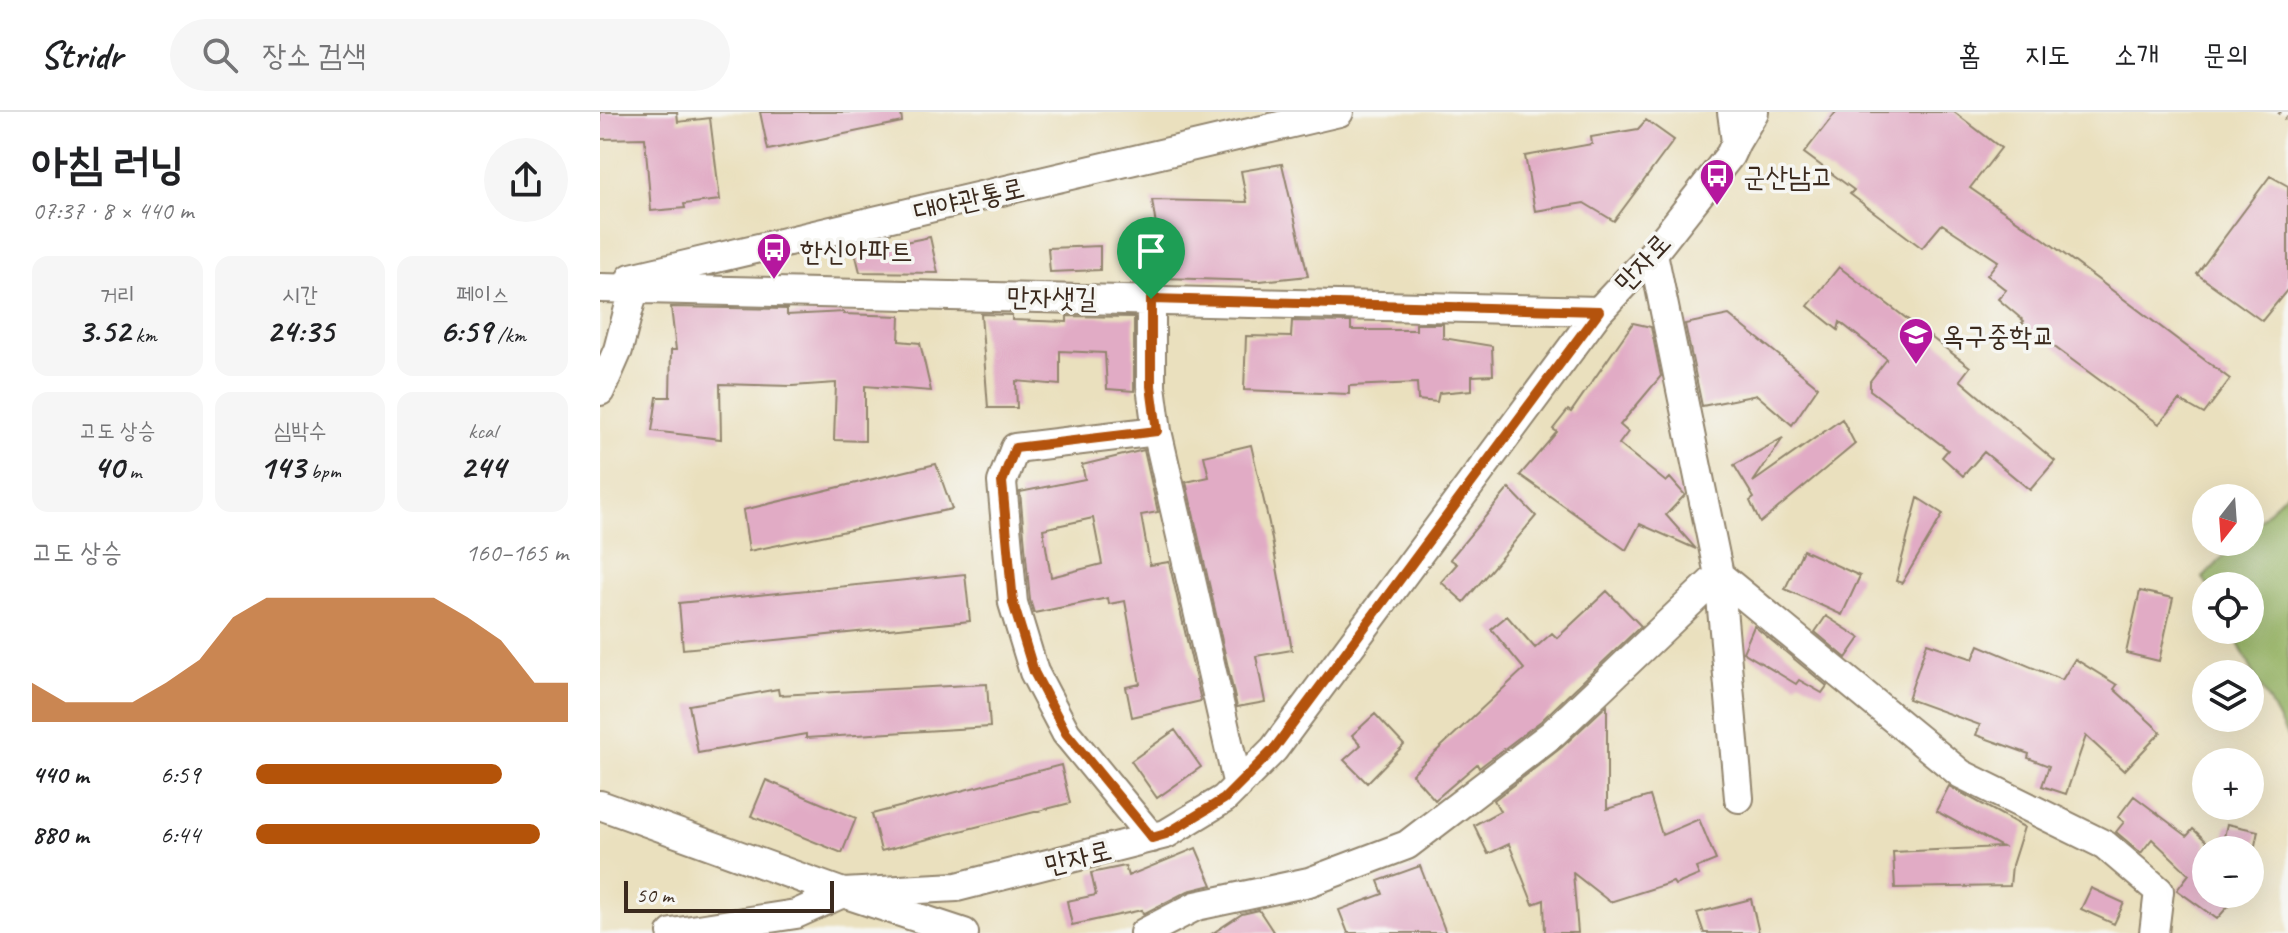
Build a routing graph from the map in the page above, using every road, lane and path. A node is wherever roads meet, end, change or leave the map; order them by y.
1 (1339, 112) edge
2 (1732, 112) edge
3 (1754, 112) edge
4 (2279, 112) edge
5 (2288, 121) edge
6 (1736, 142) junction
7 (1653, 253) junction
8 (600, 287) edge
9 (634, 289) junction
10 (1151, 299) junction
11 (1599, 311) junction
12 (600, 391) edge
13 (1157, 431) junction
14 (1719, 575) junction
15 (1238, 786) junction
16 (1739, 798) dead end
17 (600, 805) edge
18 (1152, 838) junction
19 (843, 893) junction
20 (690, 932) edge
21 (964, 933) edge
22 (1144, 933) edge
23 (2154, 933) edge

1 - 8 street, 대야관통로
2 - 6 street
3 - 6 street, 만자로
4 - 5 path
6 - 7 street, 만자로
7 - 11 street, 만자로
7 - 14 street
8 - 9 street, 만자샛길
9 - 10 street, 만자샛길
9 - 12 street
10 - 11 street, 만자샛길
10 - 13 street
11 - 15 street, 만자로
13 - 15 street
13 - 18 street
14 - 16 street
14 - 22 street
14 - 23 street
15 - 18 street, 만자로
17 - 19 street
18 - 19 street, 만자로
19 - 20 street, 만자로
19 - 21 street

